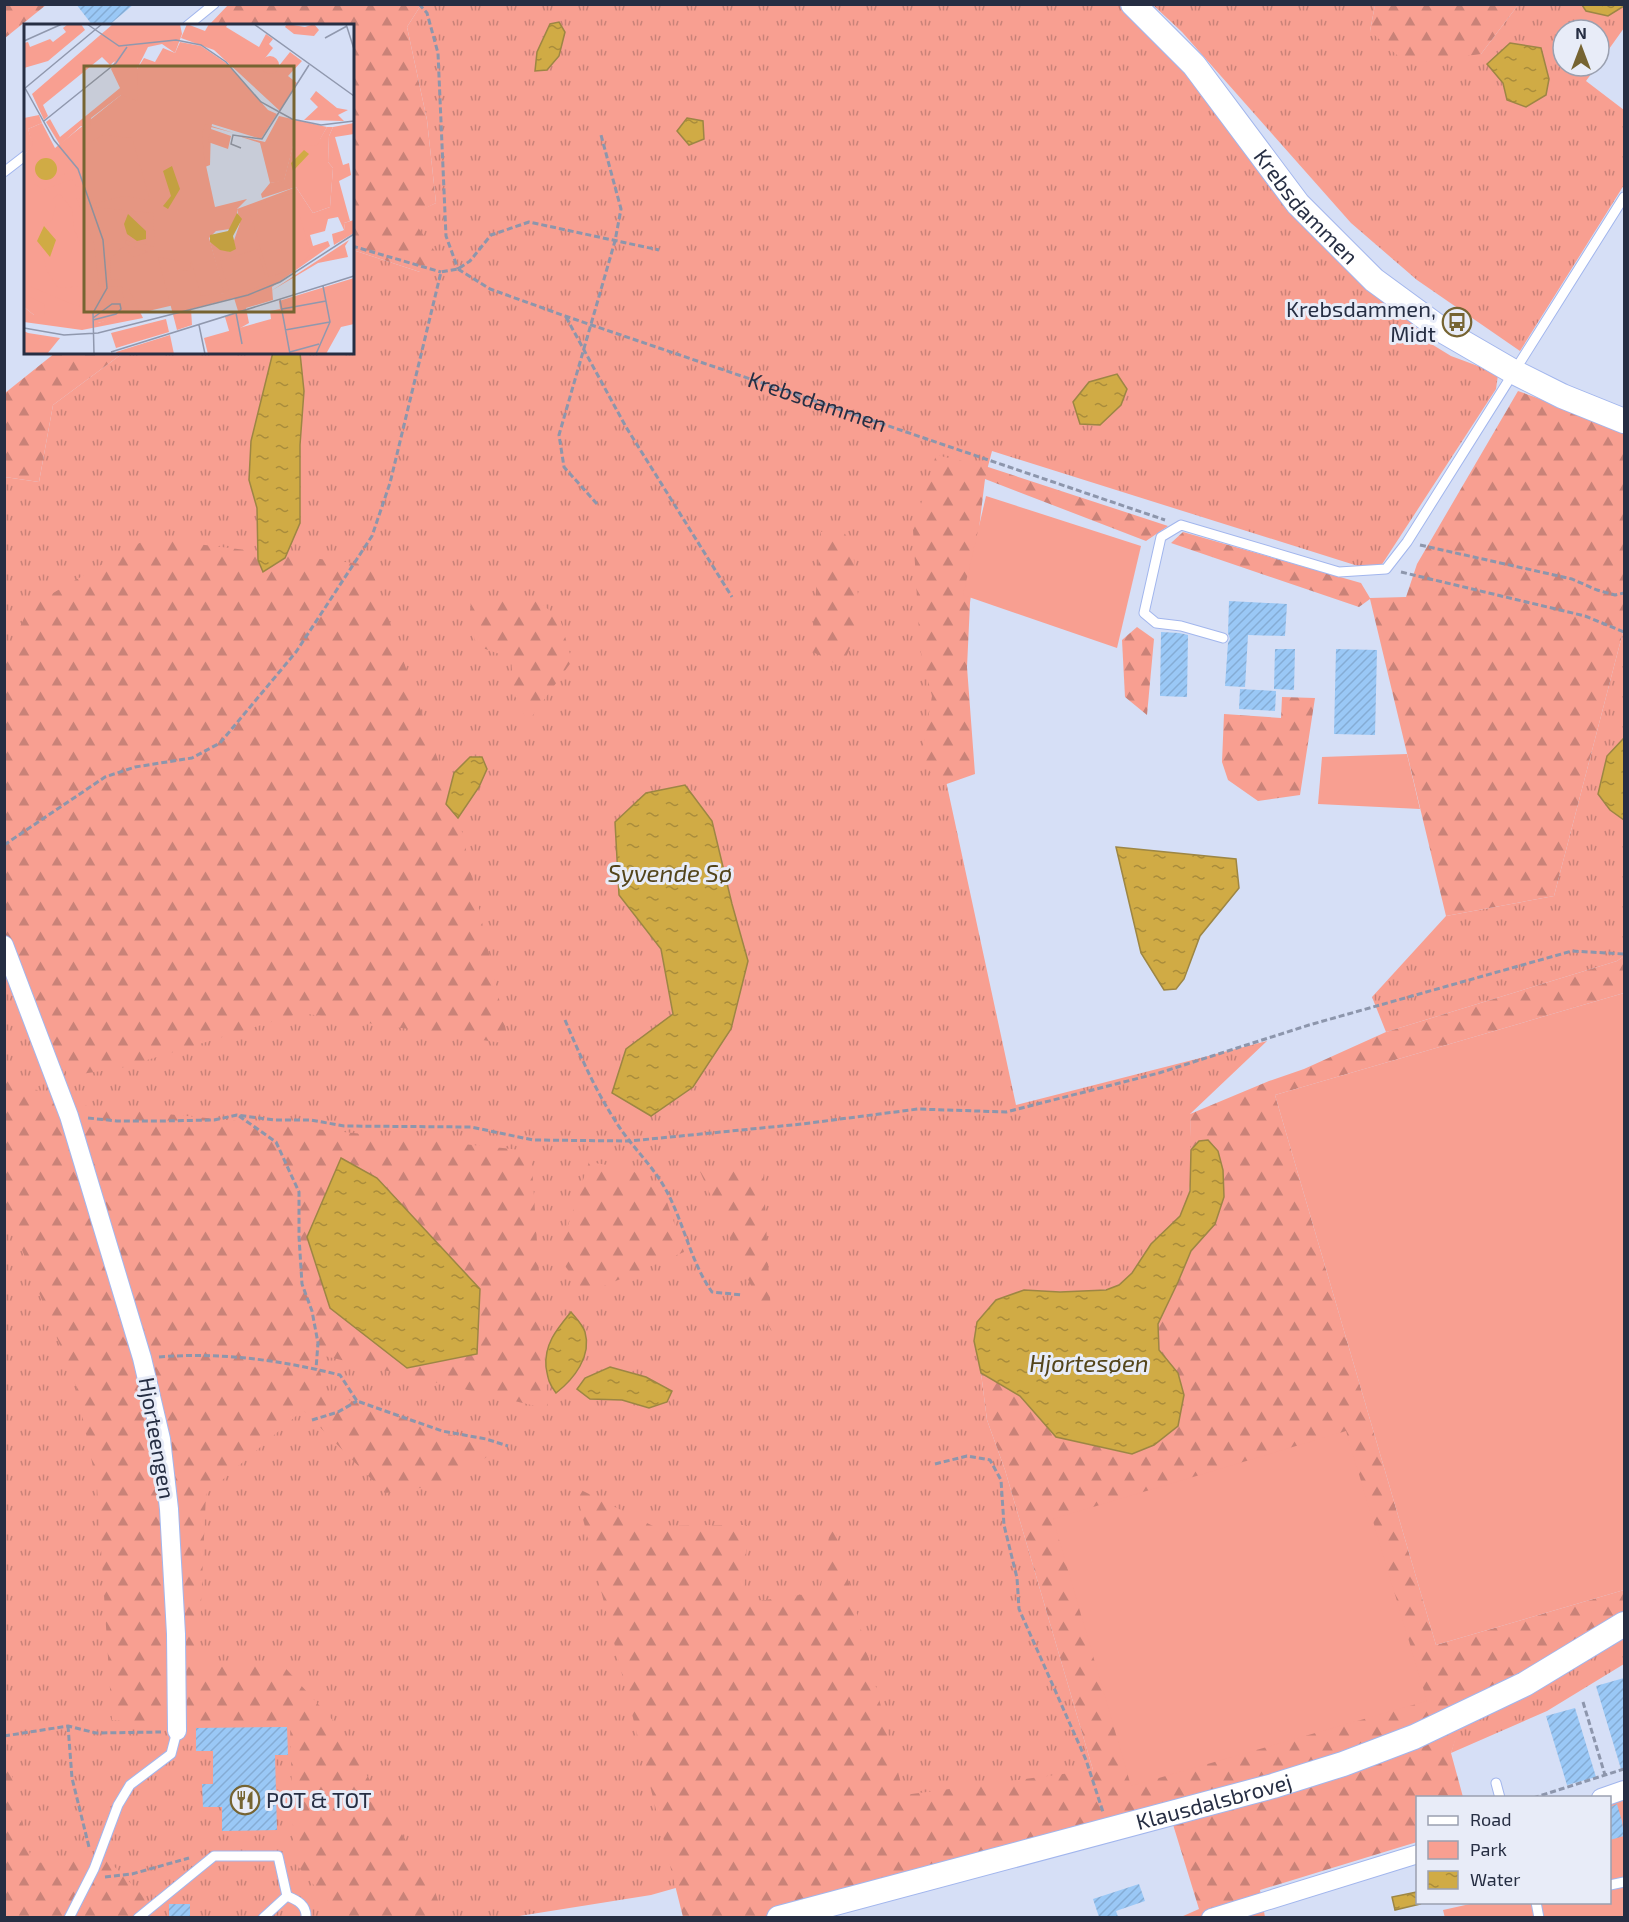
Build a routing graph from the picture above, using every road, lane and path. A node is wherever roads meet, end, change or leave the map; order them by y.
1 (214, 4) edge
2 (420, 4) edge
3 (1133, 4) edge
4 (189, 24) edge
5 (601, 135) dead end
6 (24, 157) edge
7 (4, 172) edge
8 (1624, 197) edge
9 (615, 241) junction
10 (354, 247) edge
11 (659, 250) dead end
12 (458, 269) junction
13 (441, 272) junction
14 (566, 316) junction
15 (590, 324) junction
16 (583, 348) junction
17 (1514, 372) junction
18 (1624, 421) edge
19 (597, 504) dead end
20 (1181, 525) junction
21 (1407, 542) junction
22 (1386, 568) junction
23 (1624, 593) edge
24 (732, 597) dead end
25 (1624, 632) edge
26 (1223, 638) dead end
27 (4, 845) edge
28 (4, 945) edge
29 (1624, 954) edge
30 (565, 1020) dead end
31 (237, 1115) junction
32 (69, 1116) junction
33 (630, 1141) junction
34 (743, 1295) dead end
35 (142, 1358) junction
36 (316, 1370) junction
37 (357, 1401) junction
38 (312, 1420) dead end
39 (508, 1446) dead end
40 (935, 1464) dead end
41 (1624, 1624) edge
42 (1583, 1702) dead end
43 (69, 1725) junction
44 (177, 1731) junction
45 (4, 1736) edge
46 (1624, 1769) edge
47 (1605, 1775) junction
48 (1496, 1783) dead end
49 (1624, 1790) edge
50 (1500, 1796) edge
51 (1536, 1796) edge
52 (1604, 1796) edge
53 (1109, 1831) junction
54 (1416, 1855) edge
55 (214, 1856) junction
56 (93, 1871) junction
57 (287, 1896) junction
58 (69, 1917) edge
59 (138, 1917) edge
60 (263, 1917) edge
61 (306, 1917) edge
62 (779, 1917) edge
63 (1211, 1917) edge

1 - 4 lane
2 - 12 path
3 - 17 street, Krebsdammen
5 - 9 path
6 - 7 lane
8 - 17 lane
9 - 11 path
9 - 12 path
9 - 15 path
10 - 13 path
12 - 13 path
12 - 14 path, Krebsdammen
13 - 27 path
14 - 15 path, Krebsdammen
14 - 16 path
15 - 16 path
15 - 20 path, Krebsdammen
16 - 19 path
16 - 24 path
17 - 18 street, Krebsdammen
17 - 21 lane
20 - 22 lane
20 - 26 lane
21 - 22 lane
21 - 23 path
22 - 25 path
28 - 32 street, Hjorteengen
29 - 33 path
30 - 33 path
31 - 32 path
31 - 33 path
31 - 36 path
32 - 35 street, Hjorteengen
33 - 34 path
35 - 36 path
35 - 44 street, Hjorteengen
36 - 37 path
37 - 38 path
37 - 39 path
40 - 53 path
41 - 53 street, Klausdalsbrovej
42 - 47 path
43 - 44 path
43 - 45 path
43 - 56 path
44 - 56 lane, Hjorteengen
46 - 47 path
47 - 51 path
48 - 50 lane
49 - 52 street
53 - 62 street, Klausdalsbrovej
54 - 63 street
55 - 56 path
55 - 57 lane
55 - 59 lane
56 - 58 lane, Hjorteengen
57 - 60 lane
57 - 61 lane

